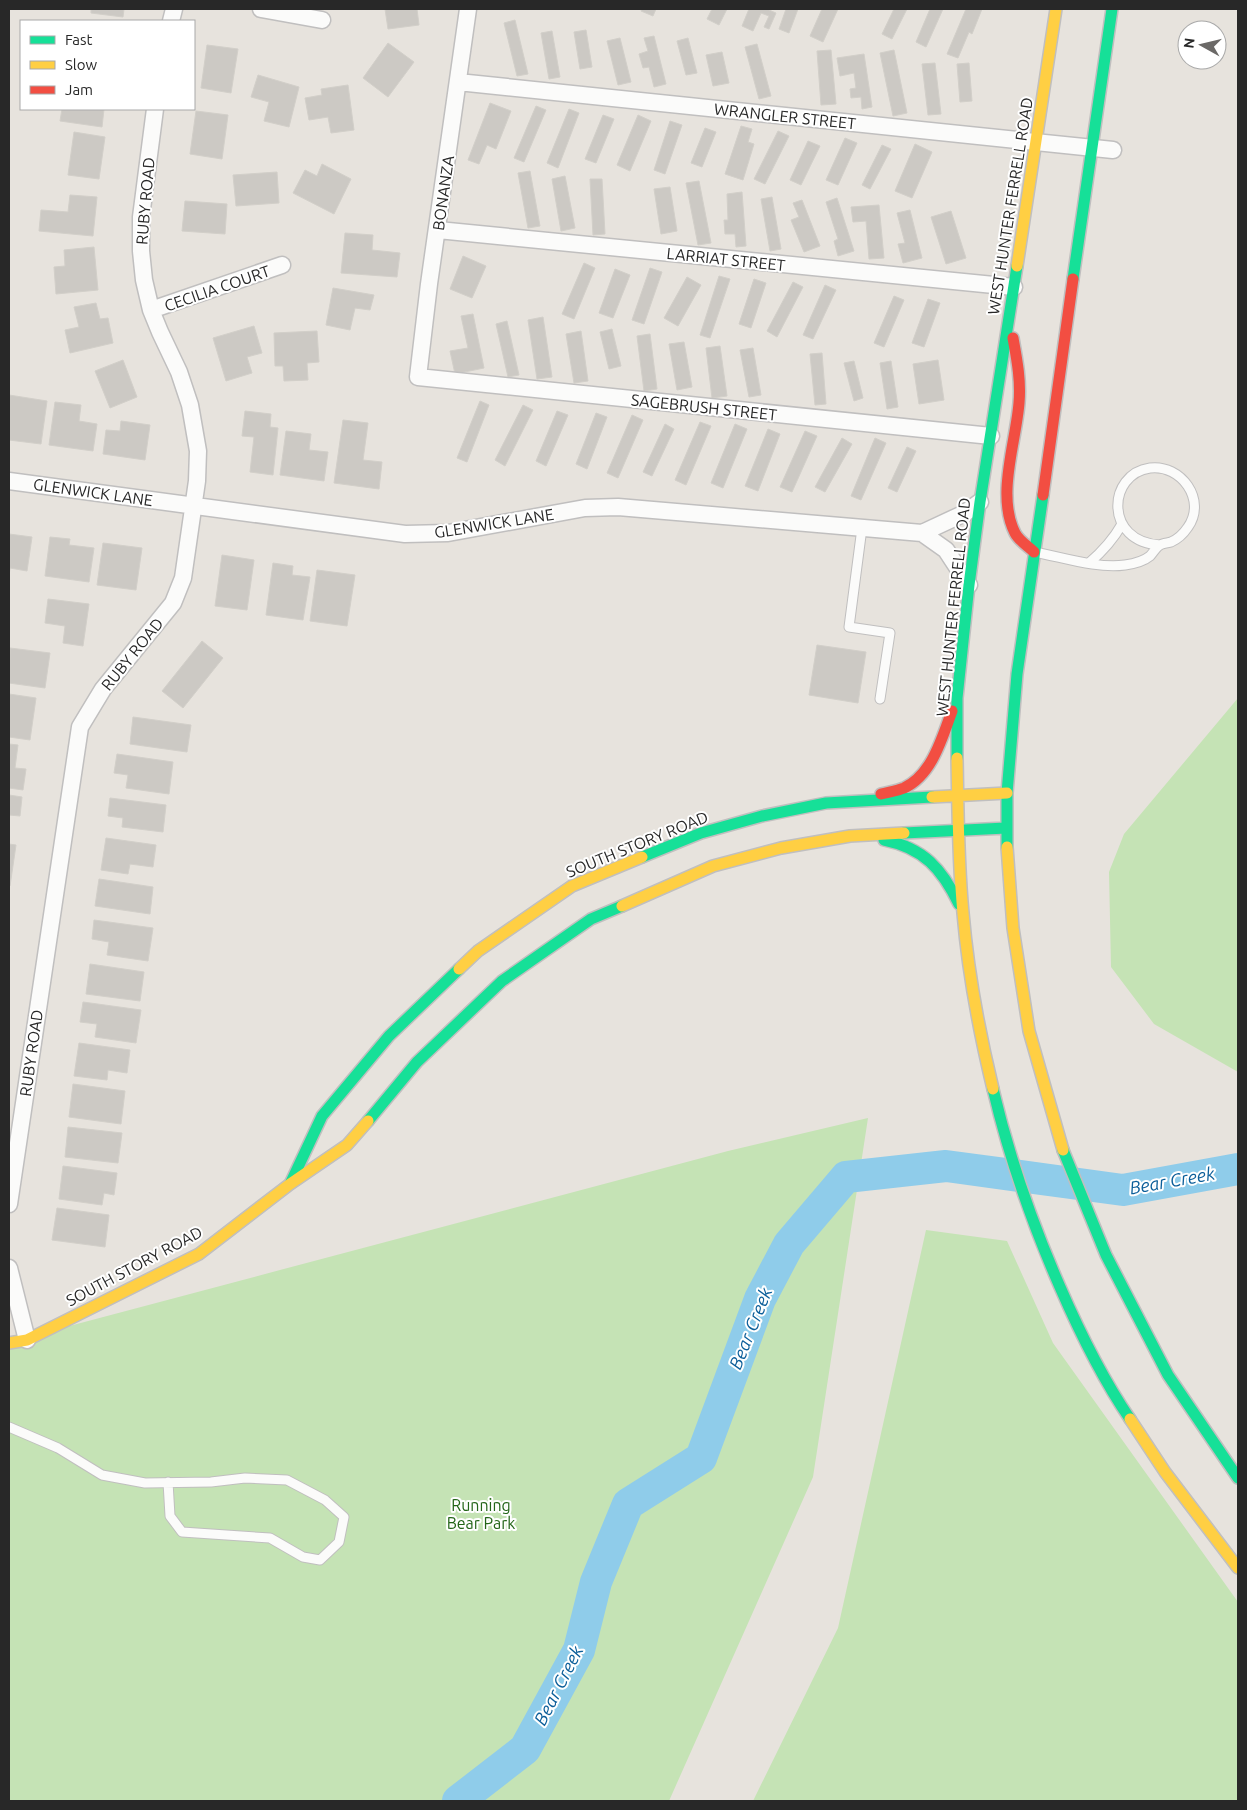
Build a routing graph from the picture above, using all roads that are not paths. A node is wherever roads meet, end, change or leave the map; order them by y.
1 (261, 9) edge
2 (468, 9) edge
3 (1056, 9) edge
4 (1112, 9) edge
5 (322, 20) dead end
6 (458, 82) junction
7 (155, 110) edge
8 (1037, 143) junction
9 (1092, 148) junction
10 (1113, 150) dead end
11 (438, 230) junction
12 (282, 265) dead end
13 (1014, 287) junction
14 (152, 310) junction
15 (1010, 314) junction
16 (418, 377) joint
17 (991, 436) junction
18 (9, 481) edge
19 (980, 502) junction
20 (194, 506) junction
21 (1122, 524) junction
22 (862, 528) junction
23 (922, 533) junction
24 (1160, 545) junction
25 (1034, 552) junction
26 (1089, 563) junction
27 (969, 585) junction
28 (958, 698) junction
29 (880, 699) dead end
30 (1007, 793) junction
31 (958, 796) junction
32 (854, 802) junction
33 (1006, 828) junction
34 (958, 831) junction
35 (850, 836) junction
36 (963, 914) junction
37 (290, 1184) junction
38 (9, 1204) edge
39 (9, 1268) edge
40 (27, 1340) junction
41 (9, 1343) edge
42 (9, 1427) edge
43 (1238, 1478) edge
44 (168, 1482) junction
45 (1238, 1568) edge

1 - 5 street
2 - 6 street, BONANZA
3 - 8 main road, WEST HUNTER FERRELL ROAD
4 - 9 main road
6 - 8 street, WRANGLER STREET
6 - 11 street, BONANZA
7 - 14 street, RUBY ROAD
8 - 9 street, WRANGLER STREET
8 - 13 main road, WEST HUNTER FERRELL ROAD
9 - 10 street, WRANGLER STREET
9 - 25 main road
11 - 13 street, LARRIAT STREET
11 - 16 street, BONANZA
12 - 14 street, CECILIA COURT
13 - 15 main road, WEST HUNTER FERRELL ROAD
14 - 20 street, RUBY ROAD
15 - 17 main road, WEST HUNTER FERRELL ROAD
15 - 25 main road
16 - 17 street, SAGEBRUSH STREET
17 - 19 main road, WEST HUNTER FERRELL ROAD
18 - 20 street, GLENWICK LANE
19 - 23 street, GLENWICK LANE
19 - 27 main road, WEST HUNTER FERRELL ROAD
20 - 22 street, GLENWICK LANE
20 - 38 street, RUBY ROAD
21 - 24 lane
21 - 24 lane
21 - 26 lane
22 - 23 street, GLENWICK LANE
22 - 29 lane
23 - 27 street
24 - 26 lane
25 - 26 lane
25 - 30 main road
27 - 28 main road, WEST HUNTER FERRELL ROAD
28 - 31 main road, WEST HUNTER FERRELL ROAD
28 - 32 main road
30 - 31 main road, SOUTH STORY ROAD
30 - 33 main road
31 - 32 main road, SOUTH STORY ROAD
31 - 34 main road, WEST HUNTER FERRELL ROAD
32 - 37 main road, SOUTH STORY ROAD
33 - 34 main road, SOUTH STORY ROAD
33 - 43 main road
34 - 35 main road, SOUTH STORY ROAD
34 - 36 main road, WEST HUNTER FERRELL ROAD
35 - 36 main road
35 - 37 main road, SOUTH STORY ROAD
36 - 45 main road, WEST HUNTER FERRELL ROAD
37 - 40 main road, SOUTH STORY ROAD
39 - 40 street
40 - 41 main road, SOUTH STORY ROAD
42 - 44 lane
44 - 44 lane

